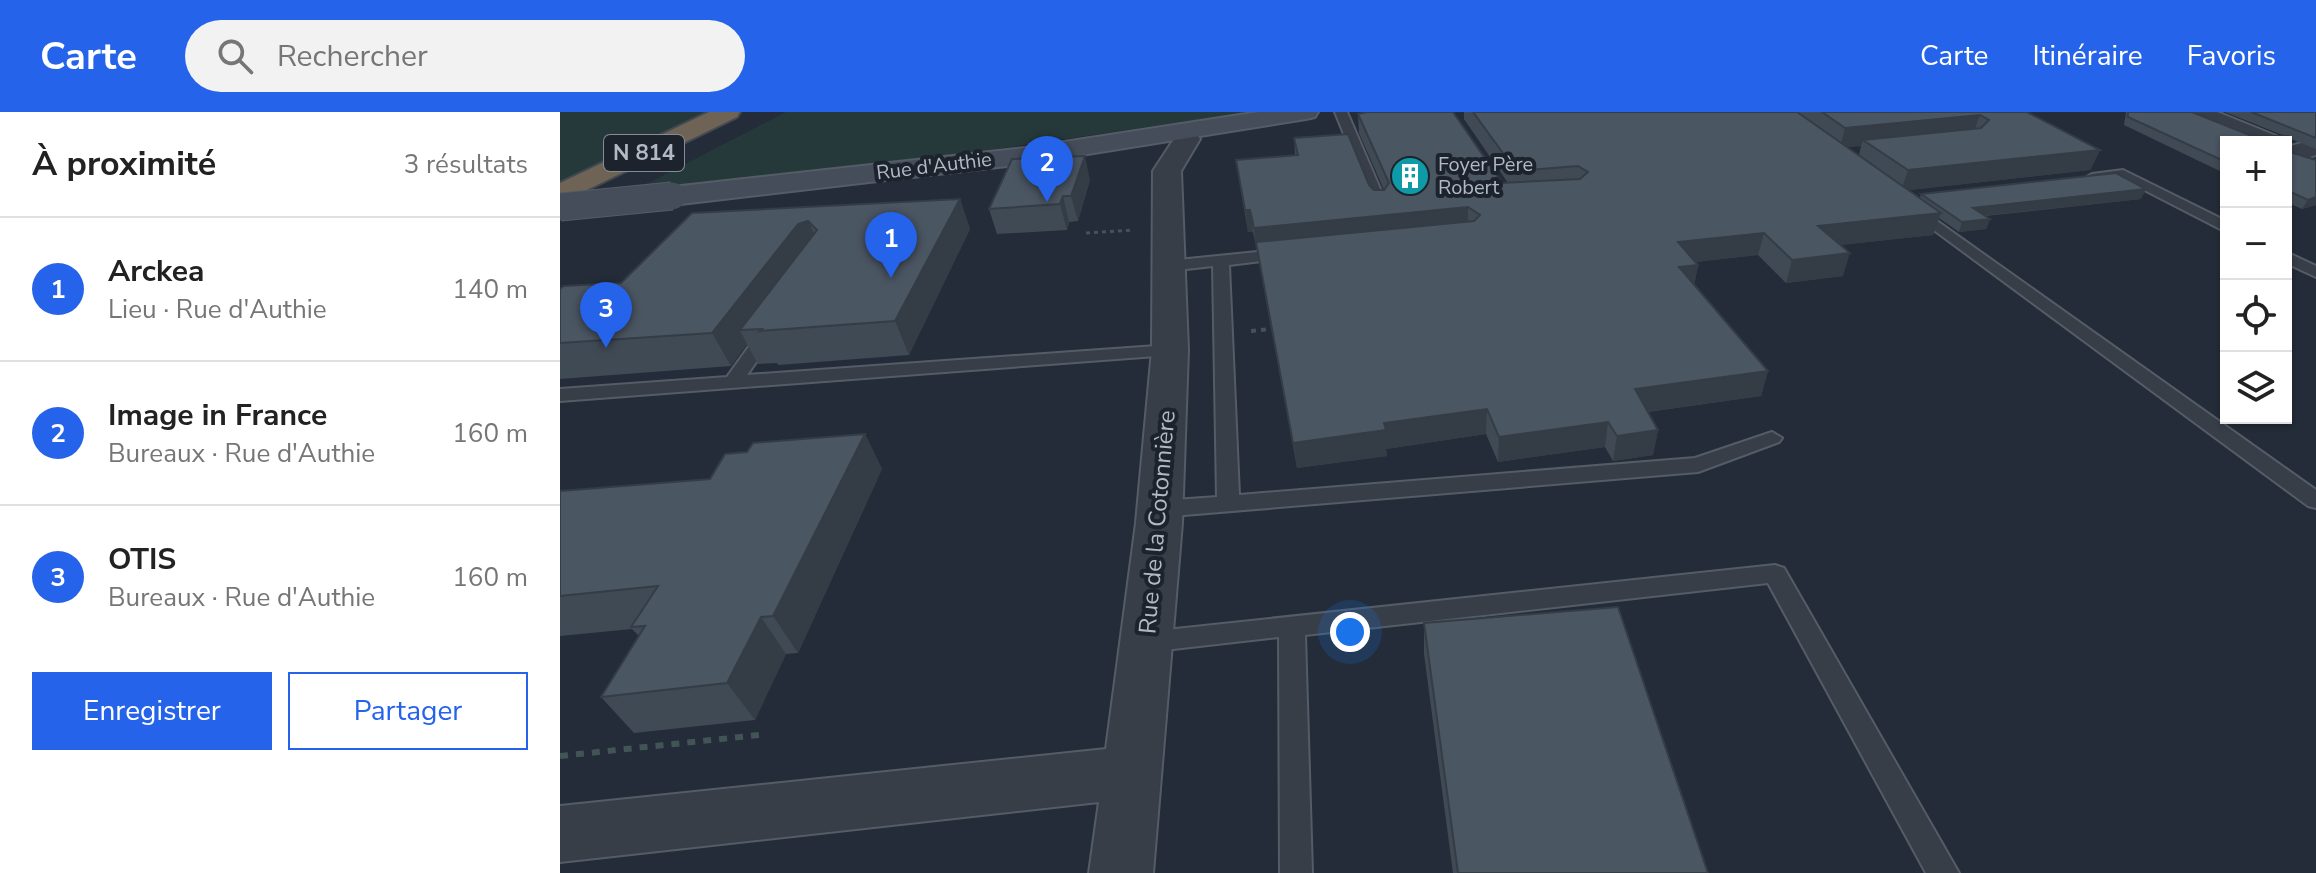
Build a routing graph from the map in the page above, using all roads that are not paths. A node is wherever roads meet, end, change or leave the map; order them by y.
1 (1306, 112) edge
2 (1341, 112) edge
3 (2196, 112) edge
4 (739, 115) edge
5 (2255, 136) edge
6 (1162, 147) junction
7 (2079, 179) edge
8 (603, 193) dead end
9 (560, 194) edge
10 (1929, 195) edge
11 (1380, 205) edge
12 (560, 207) edge
13 (2220, 224) edge
14 (1298, 253) edge
15 (2292, 260) edge
16 (1221, 261) junction
17 (1168, 266) junction
18 (2316, 272) edge
19 (777, 320) edge
20 (1170, 350) junction
21 (733, 382) junction
22 (560, 395) edge
23 (1772, 438) dead end
24 (2316, 501) edge
25 (1228, 503) junction
26 (1160, 509) junction
27 (1292, 627) junction
28 (1147, 642) junction
29 (1134, 772) junction
30 (560, 834) edge
31 (1121, 873) edge
32 (1296, 873) edge
33 (1943, 873) edge

1 - 6 street, Rue d'Authie
2 - 11 lane
3 - 5 street
4 - 8 highway, N 814
4 - 9 highway, N 814
6 - 12 street, Rue d'Authie, bridge
6 - 17 street, Rue de la Cotonnière
7 - 13 lane
10 - 24 lane
14 - 16 lane
15 - 18 lane
16 - 17 lane
16 - 25 lane
17 - 20 street, Rue de la Cotonnière
19 - 21 lane
20 - 21 lane
20 - 26 street, Rue de la Cotonnière
21 - 22 lane
23 - 25 lane
25 - 26 lane
26 - 28 street, Rue de la Cotonnière
27 - 28 lane
27 - 32 lane
27 - 33 lane
28 - 29 street, Rue de la Cotonnière
29 - 30 street
29 - 31 street, Rue de la Cotonnière

